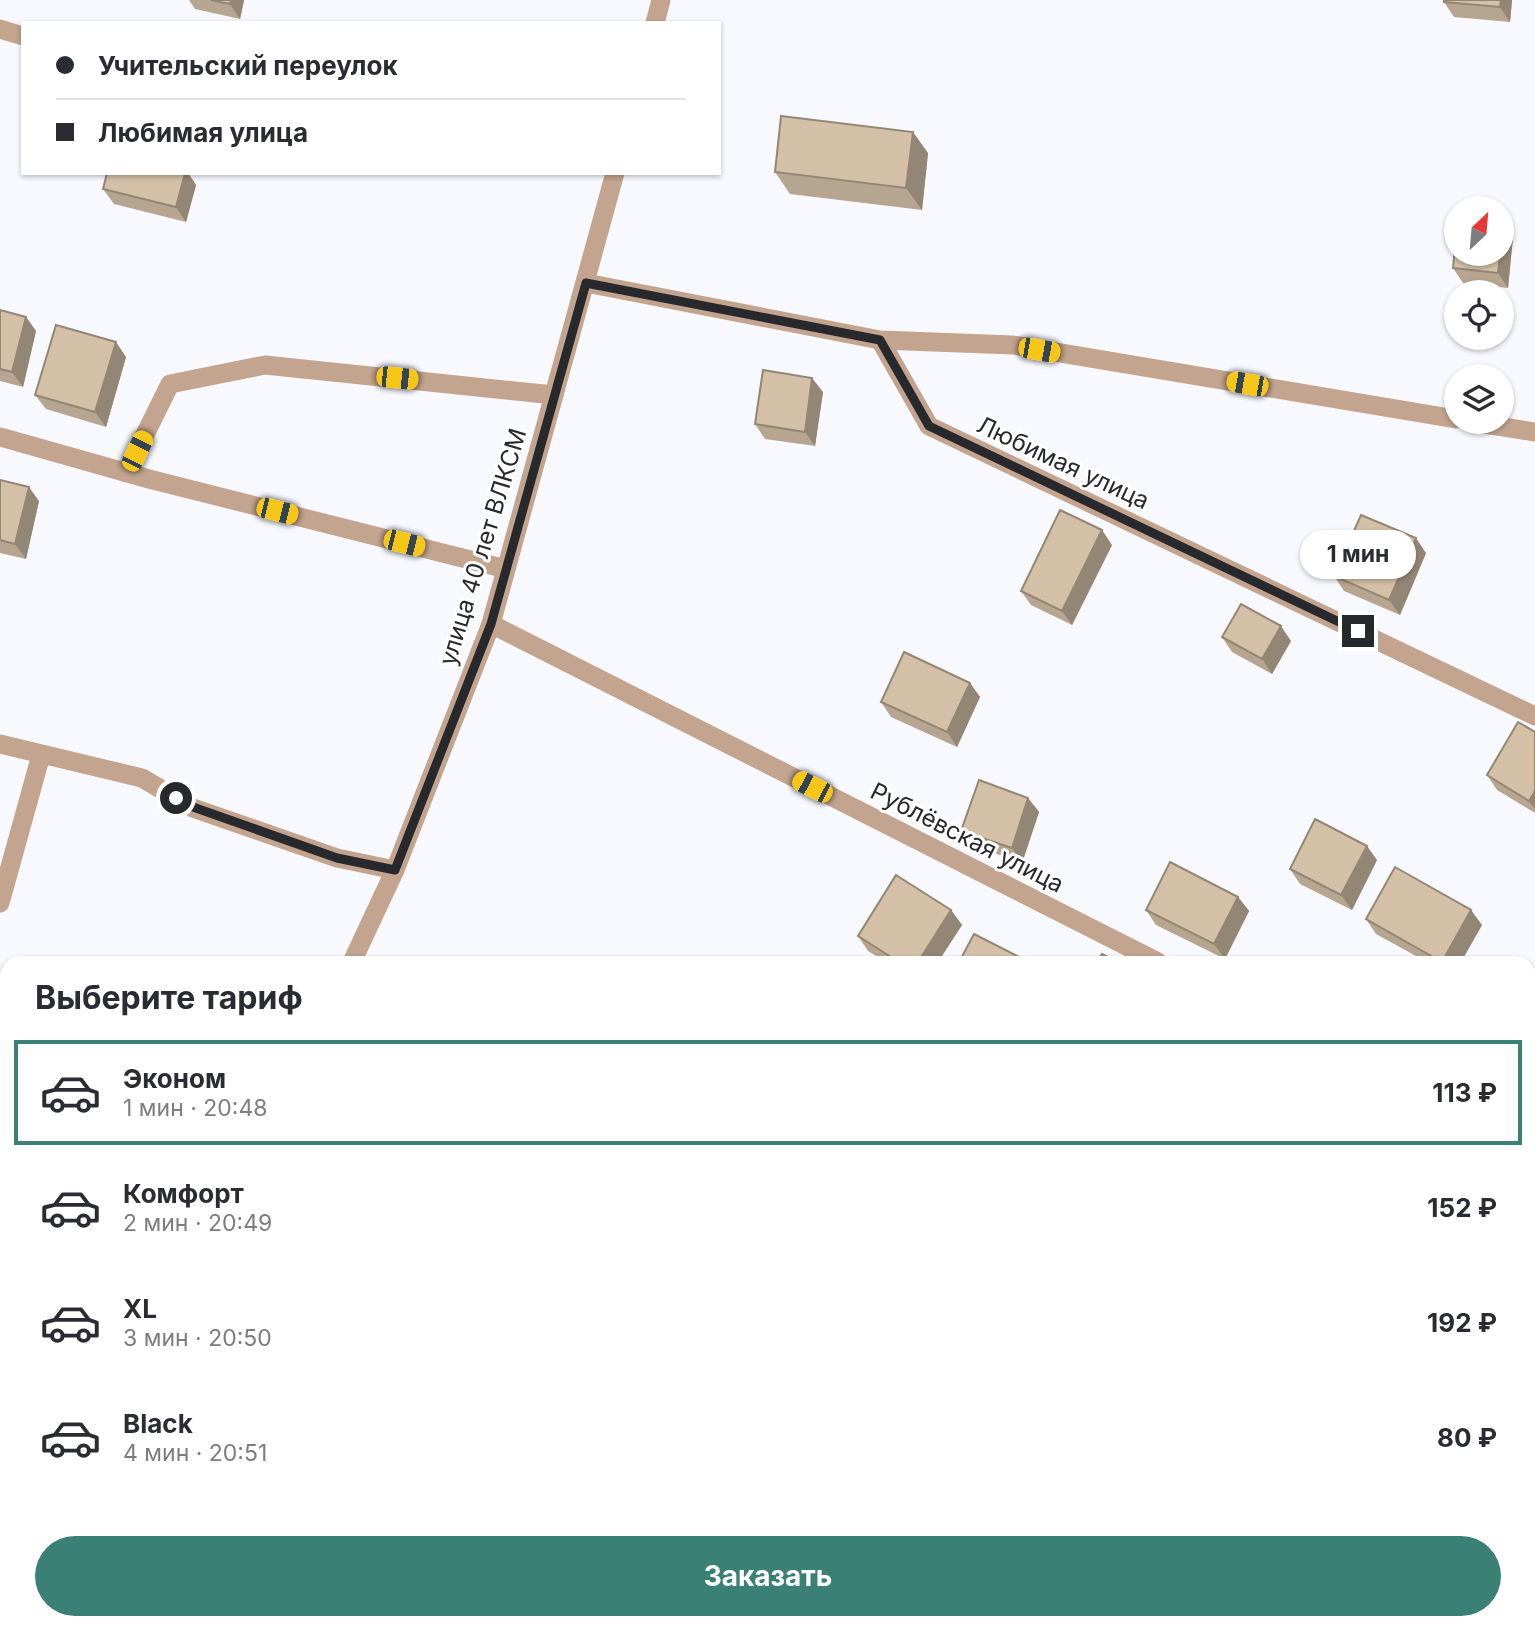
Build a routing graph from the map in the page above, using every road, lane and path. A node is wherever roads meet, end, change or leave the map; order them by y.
1 (661, 0) edge
2 (656, 21) edge
3 (0, 29) edge
4 (21, 35) edge
5 (612, 175) edge
6 (586, 283) junction
7 (880, 340) junction
8 (554, 395) junction
9 (1444, 417) edge
10 (1514, 429) edge
11 (1535, 432) edge
12 (0, 437) edge
13 (126, 473) junction
14 (506, 569) junction
15 (491, 624) junction
16 (1535, 716) edge
17 (0, 744) edge
18 (41, 755) junction
19 (395, 870) junction
20 (0, 903) edge
21 (355, 956) edge
22 (1146, 956) edge

1 - 2 street
3 - 4 street
5 - 6 street, улица 40 лет ВЛКСМ
6 - 7 street
6 - 8 street, улица 40 лет ВЛКСМ
7 - 9 street
7 - 16 street, Любимая улица
8 - 13 street
8 - 14 street, улица 40 лет ВЛКСМ
10 - 11 street
12 - 13 street
13 - 14 street
14 - 15 street, улица 40 лет ВЛКСМ
15 - 19 street, улица 40 лет ВЛКСМ
15 - 22 street, Рублёвская улица
17 - 18 street
18 - 19 street
18 - 20 street
19 - 21 street, улица 40 лет ВЛКСМ

